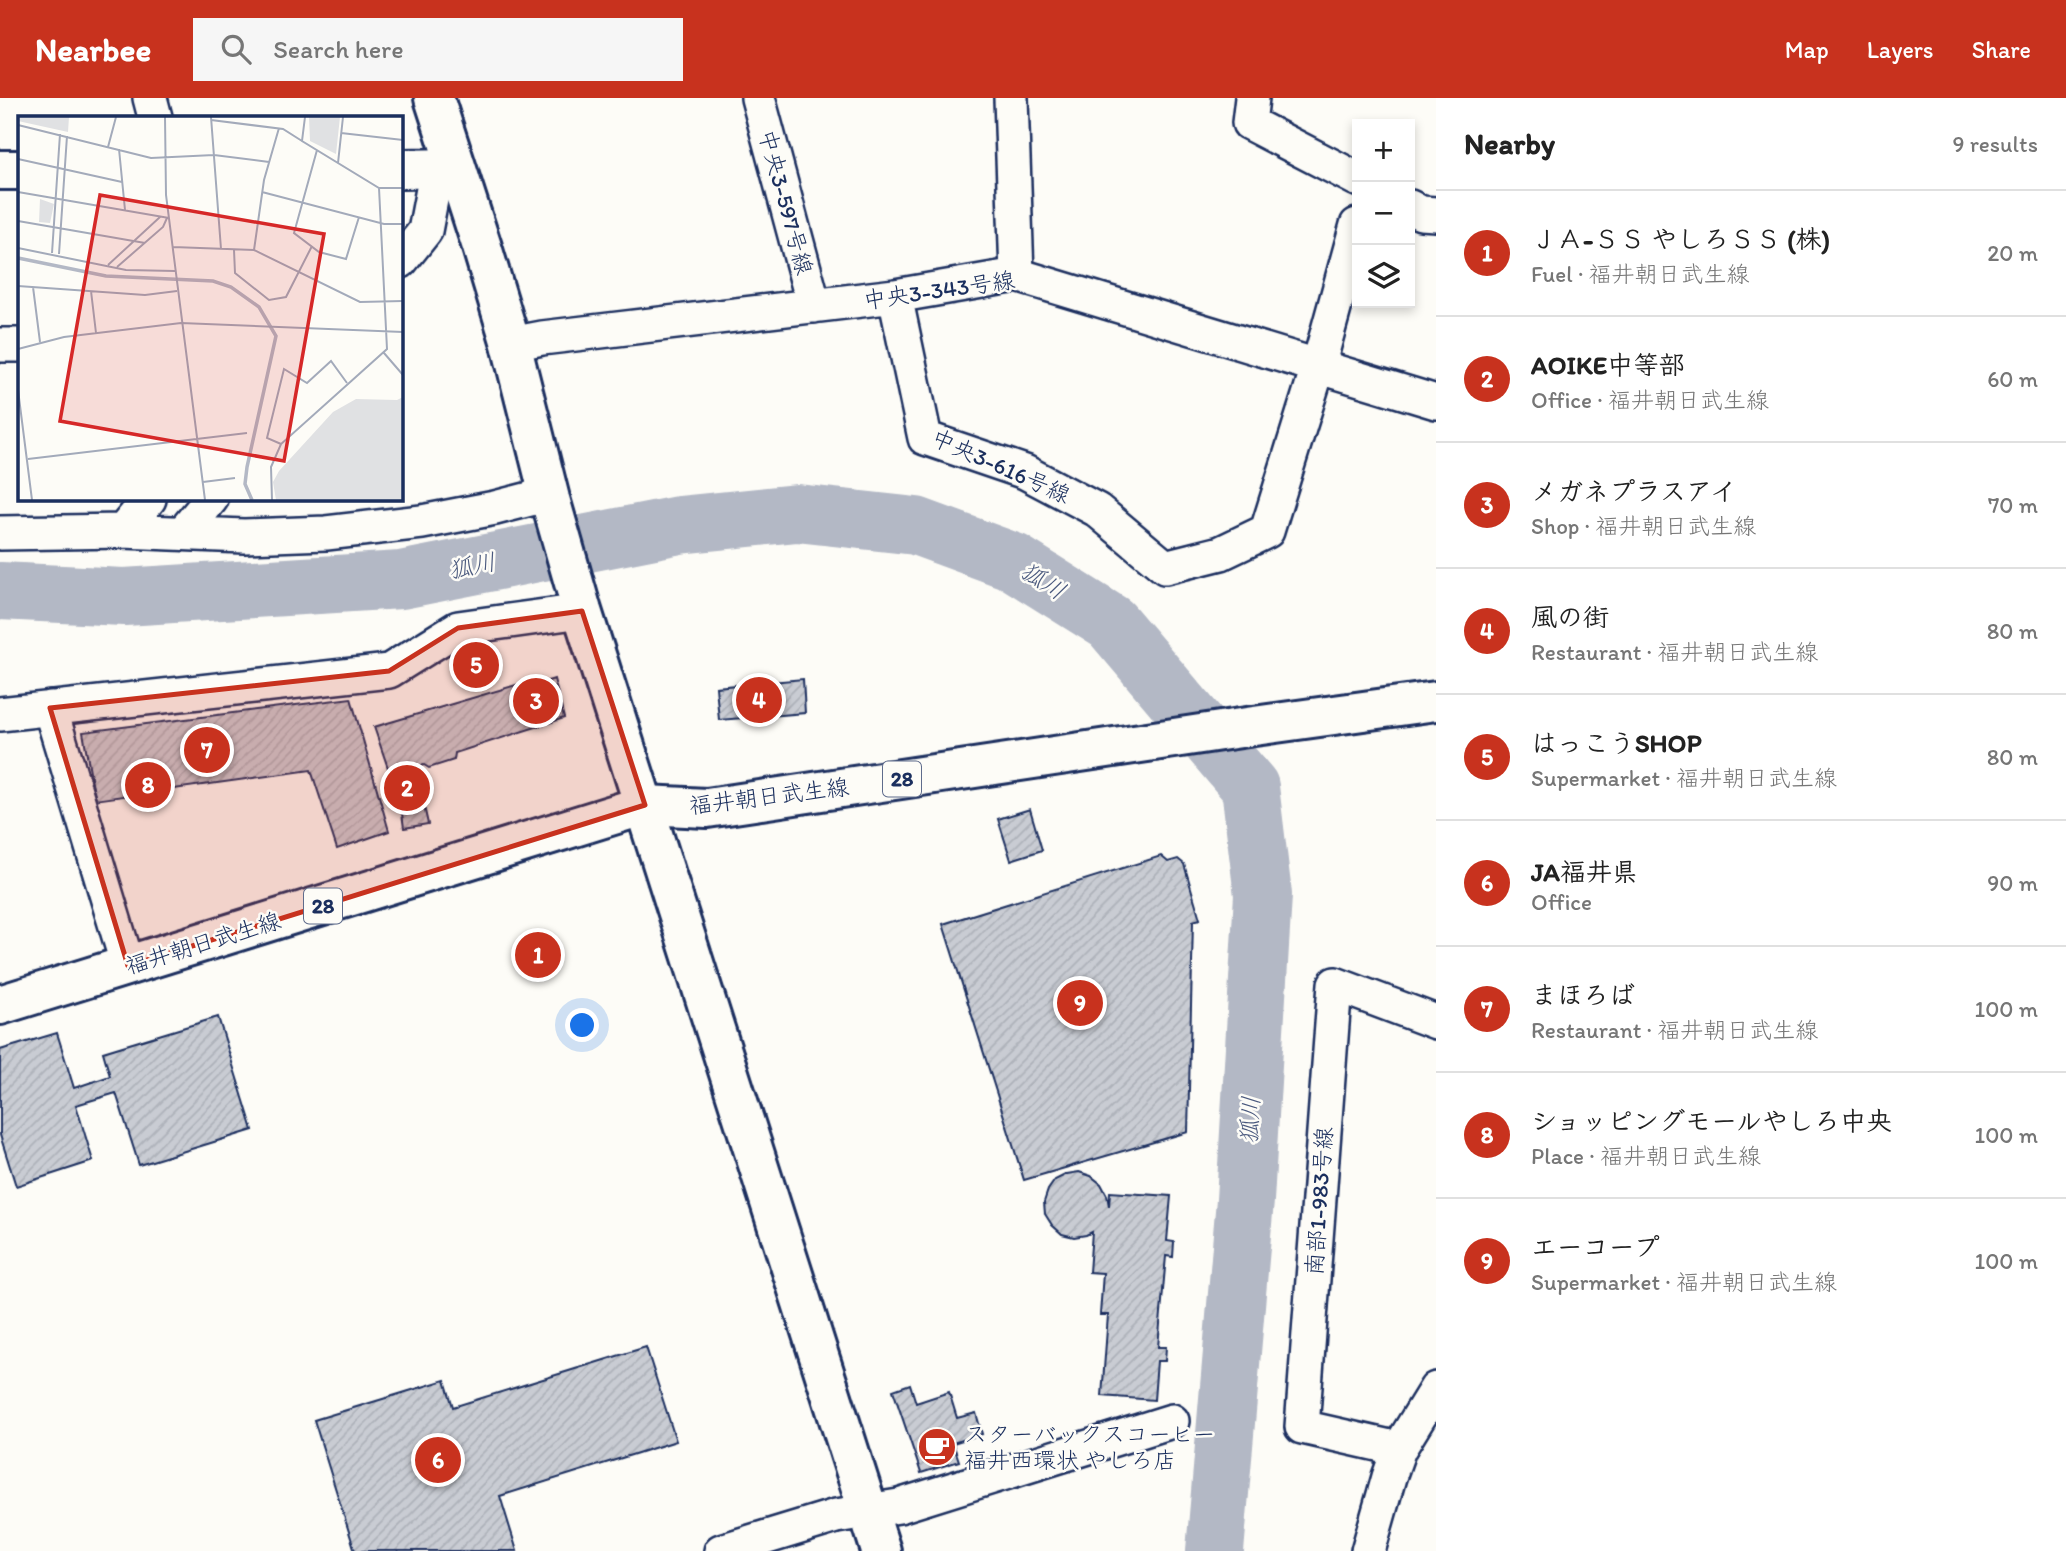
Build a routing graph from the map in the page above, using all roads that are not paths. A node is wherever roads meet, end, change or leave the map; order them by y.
1 (150, 98) edge
2 (434, 98) edge
3 (758, 98) edge
4 (1012, 98) edge
5 (1251, 98) edge
6 (155, 116) edge
7 (431, 168) edge
8 (0, 170) edge
9 (18, 170) edge
10 (1352, 176) edge
11 (1415, 210) edge
12 (1436, 214) edge
13 (1352, 243) edge
14 (402, 260) edge
15 (1017, 275) junction
16 (895, 296) junction
17 (814, 306) junction
18 (511, 344) junction
19 (0, 345) edge
20 (18, 345) edge
21 (1318, 367) junction
22 (1436, 402) edge
23 (549, 495) junction
24 (148, 500) edge
25 (210, 500) edge
26 (123, 531) junction
27 (0, 533) edge
28 (183, 533) junction
29 (582, 611) junction
30 (1436, 701) edge
31 (50, 708) junction
32 (0, 713) edge
33 (645, 806) junction
34 (128, 966) junction
35 (0, 1005) edge
36 (1436, 1022) edge
37 (1436, 1389) edge
38 (1172, 1421) dead end
39 (1399, 1449) junction
40 (869, 1509) junction
41 (721, 1551) edge
42 (881, 1551) edge
43 (1368, 1551) edge

1 - 6 street
2 - 7 street
3 - 17 street, 中央3-597号線
4 - 15 street
5 - 10 street
7 - 14 street
7 - 18 street
8 - 9 street
11 - 12 street
13 - 21 street
15 - 16 street, 中央3-343号線
15 - 21 street, 中央3-343号線
16 - 17 street, 中央3-343号線
16 - 21 street, 中央3-616号線
17 - 18 street, 中央3-343号線
18 - 23 street
19 - 20 street
21 - 22 street, 中央3-343号線
23 - 28 street
23 - 29 street
24 - 26 street
25 - 28 street
26 - 27 street
26 - 28 street
29 - 31 street
29 - 33 street
30 - 33 street, 福井朝日武生線 / 28
31 - 32 street
31 - 34 street
33 - 34 street, 福井朝日武生線 / 28
33 - 40 street
34 - 35 street, 福井朝日武生線 / 28
36 - 39 street, 南部1-983号線
37 - 39 street
38 - 40 street
39 - 43 street
40 - 41 street
40 - 42 street

